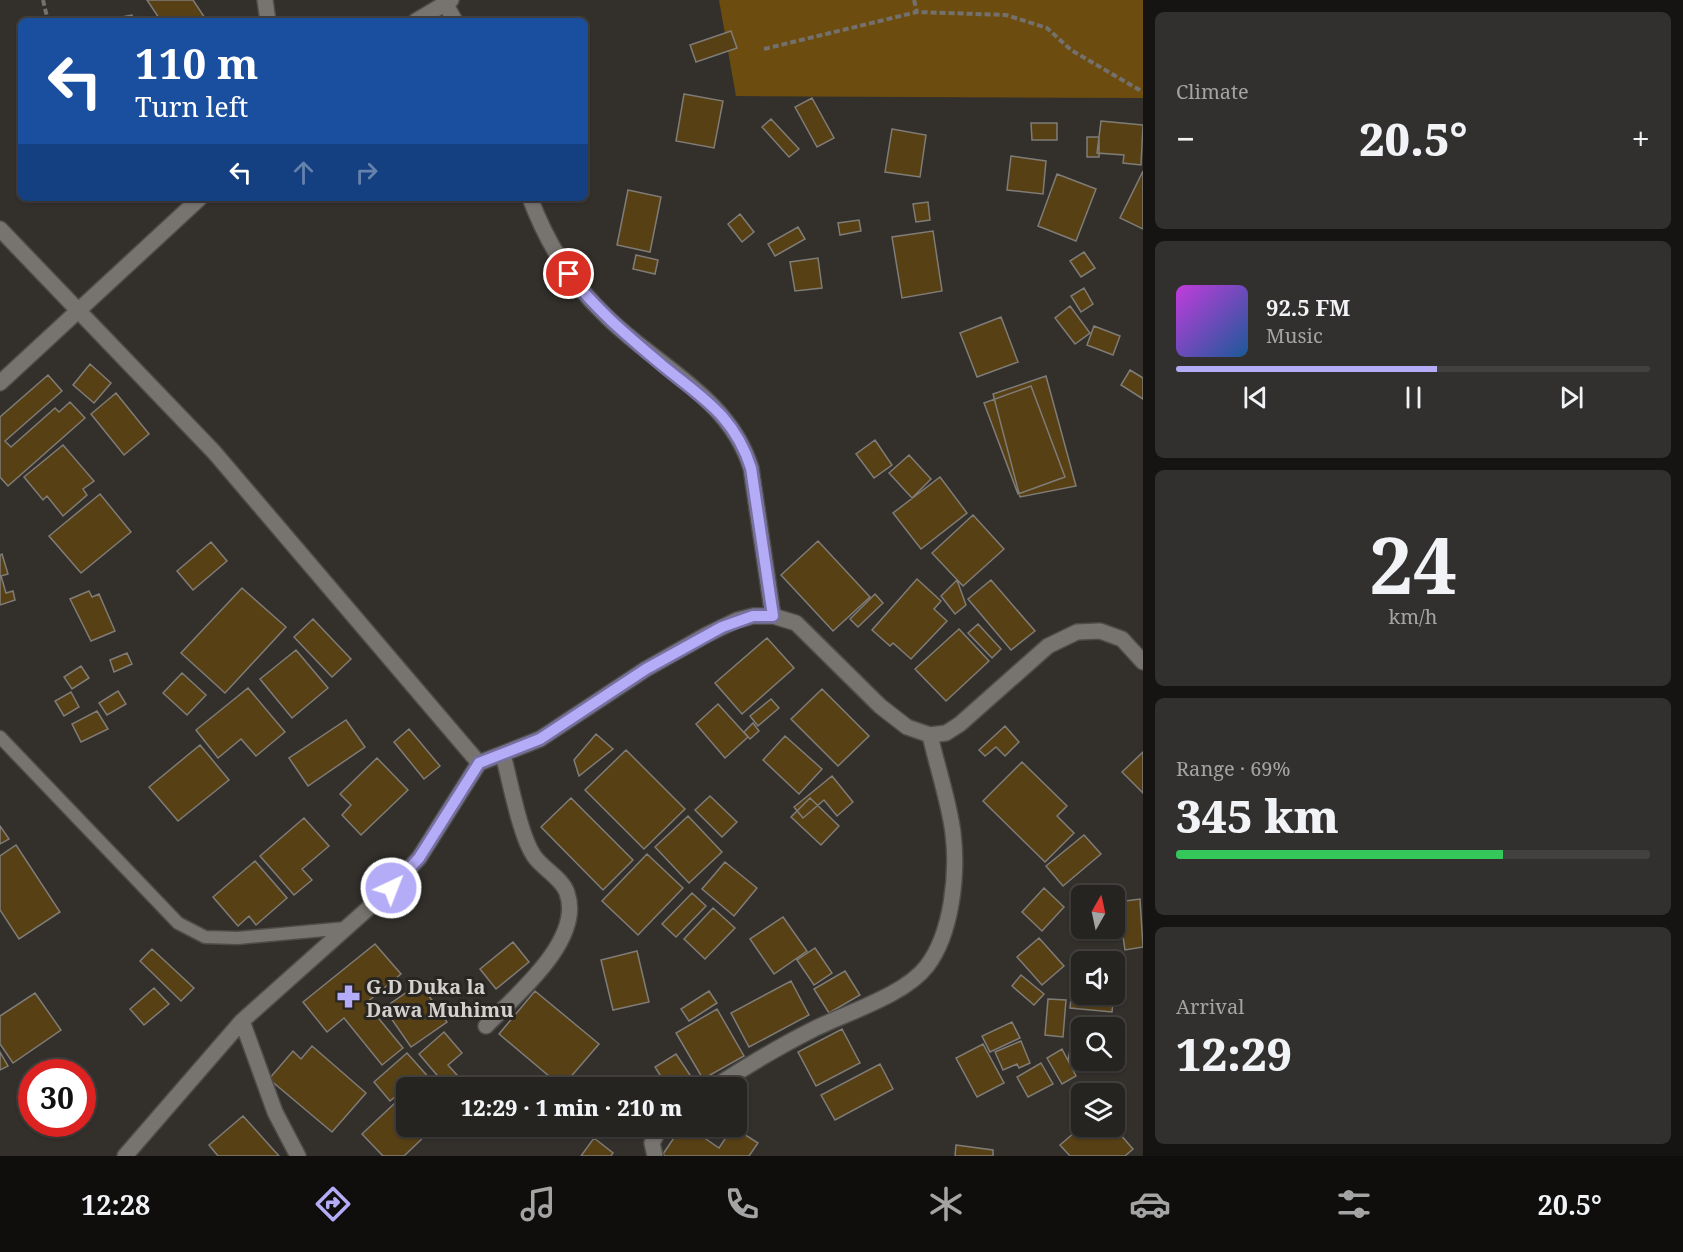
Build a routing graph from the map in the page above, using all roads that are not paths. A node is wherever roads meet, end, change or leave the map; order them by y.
1 (265, 0) edge
2 (448, 2) edge
3 (268, 18) edge
4 (421, 18) edge
5 (454, 18) edge
6 (197, 201) edge
7 (531, 201) edge
8 (0, 229) edge
9 (78, 309) junction
10 (0, 383) edge
11 (773, 616) junction
12 (1143, 662) edge
13 (930, 735) junction
14 (0, 737) edge
15 (503, 755) junction
16 (479, 763) junction
17 (346, 928) junction
18 (242, 1021) junction
19 (486, 1026) dead end
20 (732, 1077) edge
21 (655, 1137) edge
22 (125, 1156) edge
23 (298, 1156) edge
24 (656, 1156) edge

1 - 3 street
2 - 4 street
2 - 5 street
6 - 9 street
7 - 11 street
8 - 9 street
9 - 10 street
9 - 16 street
11 - 13 street
11 - 15 street
12 - 13 street
13 - 20 street
14 - 17 lane
15 - 16 street
15 - 19 street
16 - 17 street
17 - 18 street
18 - 22 street
18 - 23 street
21 - 24 street

